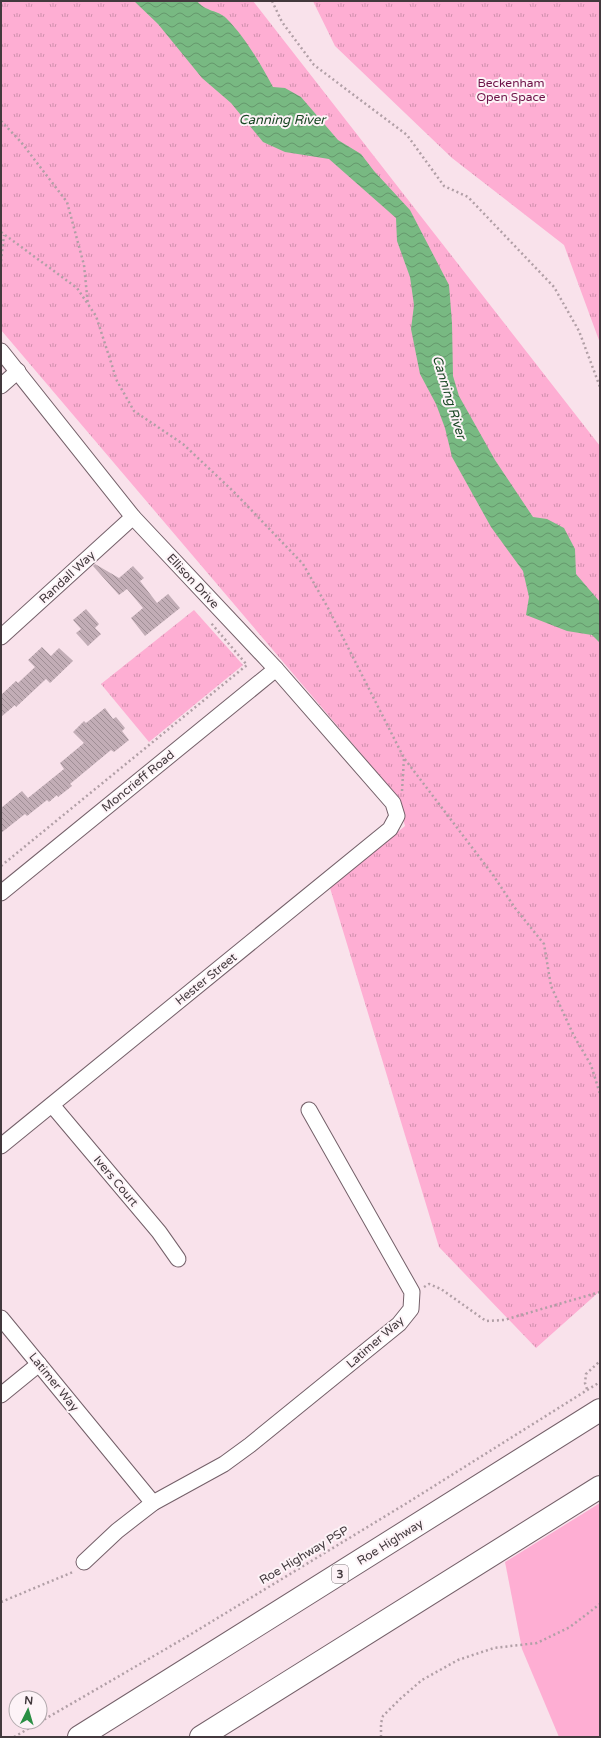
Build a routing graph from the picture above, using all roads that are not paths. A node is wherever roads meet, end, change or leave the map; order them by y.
1 (1, 351) edge
2 (18, 371) junction
3 (1, 386) edge
4 (133, 516) junction
5 (1, 637) edge
6 (276, 670) junction
7 (393, 803) joint
8 (1, 894) edge
9 (52, 1105) junction
10 (309, 1110) dead end
11 (1, 1146) edge
12 (178, 1258) dead end
13 (1, 1318) edge
14 (39, 1364) junction
15 (1, 1395) edge
16 (600, 1410) edge
17 (600, 1487) edge
18 (152, 1503) junction
19 (84, 1562) road end
20 (79, 1737) edge
21 (201, 1737) edge

1 - 2 street, Ellison Drive
2 - 3 street
2 - 4 street, Ellison Drive
4 - 5 street, Randall Way
4 - 6 street, Ellison Drive
6 - 7 street, Ellison Drive
6 - 8 street, Moncrieff Road
7 - 9 street, Hester Street
9 - 11 street, Hester Street
9 - 12 street, Ivers Court
10 - 18 street, Latimer Way
13 - 14 street, Latimer Way
14 - 15 street
14 - 18 street, Latimer Way
16 - 20 highway, Roe Highway / 3
17 - 21 highway
18 - 19 street, Latimer Way

